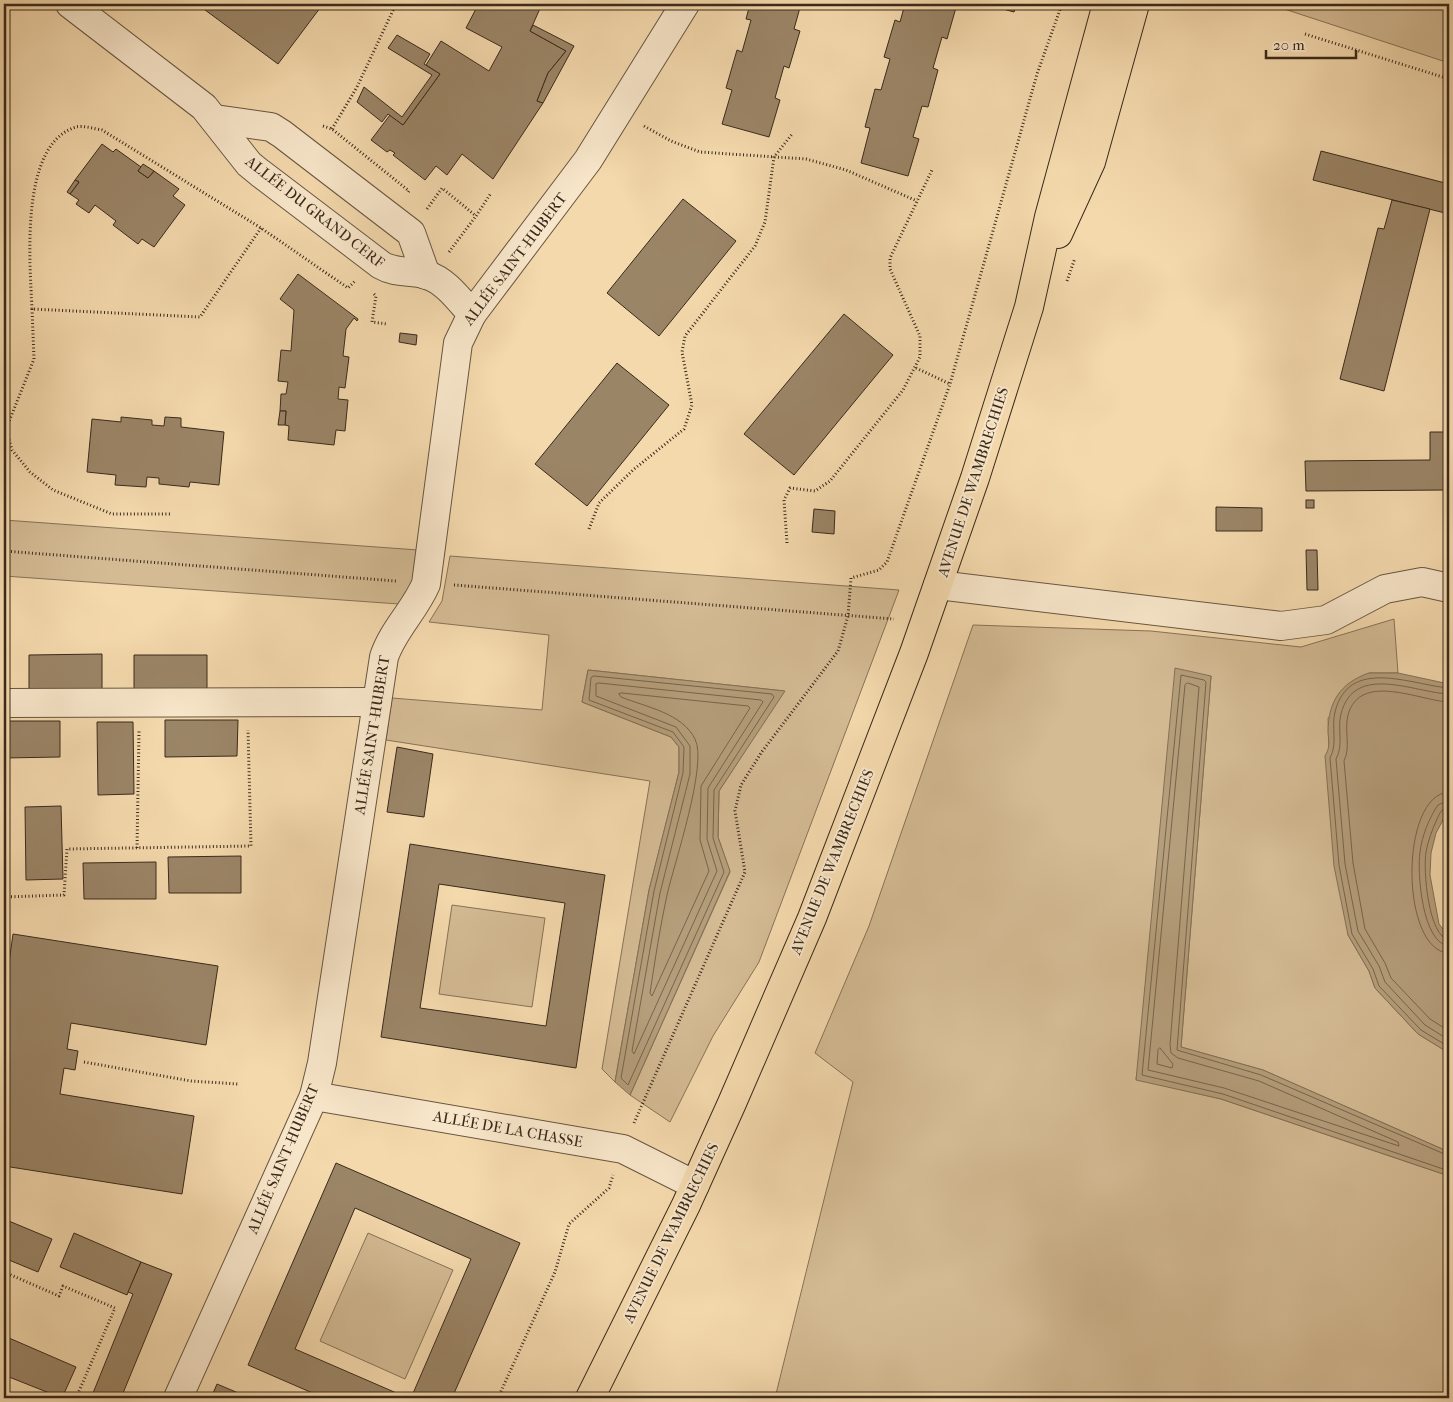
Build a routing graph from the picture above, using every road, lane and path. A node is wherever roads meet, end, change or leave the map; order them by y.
1 (70, 4) edge
2 (396, 4) edge
3 (685, 4) edge
4 (1062, 4) edge
5 (1107, 4) edge
6 (1135, 4) edge
7 (1305, 34) dead end
8 (1449, 79) edge
9 (215, 119) junction
10 (639, 122) dead end
11 (793, 133) dead end
12 (774, 157) junction
13 (932, 170) dead end
14 (491, 193) dead end
15 (917, 201) junction
16 (411, 203) dead end
17 (425, 210) dead end
18 (261, 228) junction
19 (426, 275) junction
20 (362, 286) dead end
21 (369, 291) dead end
22 (1029, 307) junction
23 (32, 309) junction
24 (472, 314) junction
25 (387, 324) dead end
26 (916, 368) junction
27 (950, 384) junction
28 (170, 514) dead end
29 (589, 529) dead end
30 (788, 543) dead end
31 (938, 585) junction
32 (1449, 588) edge
33 (5, 702) edge
34 (139, 702) junction
35 (247, 702) junction
36 (377, 702) junction
37 (137, 848) junction
38 (4, 897) edge
39 (4, 910) edge
40 (4, 958) edge
41 (84, 1062) dead end
42 (238, 1084) dead end
43 (314, 1096) junction
44 (623, 1149) junction
45 (695, 1185) junction
46 (4, 1272) edge
47 (9, 1275) junction
48 (4, 1287) edge
49 (4, 1394) edge
50 (14, 1398) edge
51 (76, 1398) edge
52 (178, 1398) edge
53 (498, 1398) edge
54 (590, 1398) edge

1 - 9 street, ALLÉE DU GRAND CERF
2 - 16 path
3 - 24 street, ALLÉE SAINT-HUBERT
4 - 27 path
5 - 22 main road, AVENUE DE WAMBRECHIES
6 - 22 main road, AVENUE DE WAMBRECHIES
7 - 8 path
9 - 19 street, ALLÉE DU GRAND CERF
9 - 19 street
10 - 12 path
11 - 12 path
12 - 15 path
12 - 29 path
13 - 15 path
14 - 17 path
15 - 26 path
18 - 20 path
18 - 23 path
18 - 23 path
19 - 24 street
21 - 25 path
22 - 31 main road, AVENUE DE WAMBRECHIES
23 - 28 path
24 - 36 street, ALLÉE SAINT-HUBERT
26 - 27 path
26 - 30 path
27 - 44 path
31 - 32 street
31 - 45 main road, AVENUE DE WAMBRECHIES
33 - 34 street
34 - 35 street
34 - 37 path
35 - 36 street
35 - 37 path
36 - 43 street, ALLÉE SAINT-HUBERT
37 - 38 path
39 - 40 path
41 - 42 path
43 - 44 street, ALLÉE DE LA CHASSE
43 - 52 street, ALLÉE SAINT-HUBERT
44 - 45 street, ALLÉE DE LA CHASSE
44 - 53 path
45 - 54 main road, AVENUE DE WAMBRECHIES
46 - 47 path
47 - 48 path
47 - 51 path
49 - 50 path

